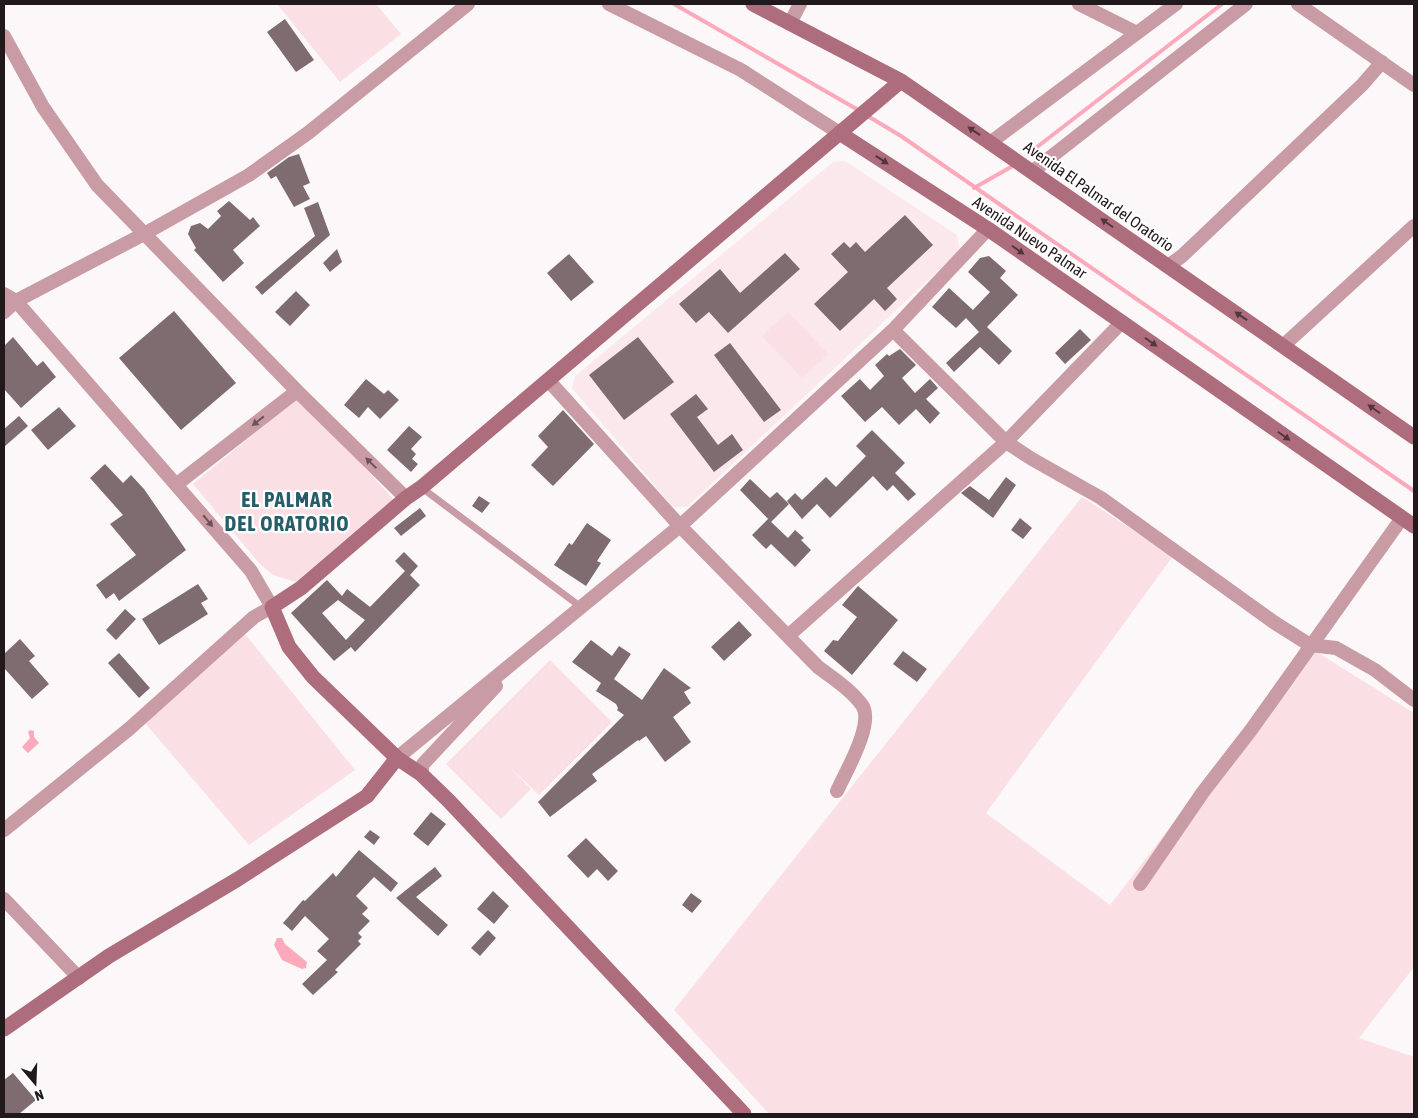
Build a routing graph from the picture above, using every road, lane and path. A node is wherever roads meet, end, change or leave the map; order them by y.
1 (468, 4) edge
2 (609, 4) edge
3 (753, 4) edge
4 (800, 4) edge
5 (1079, 4) edge
6 (1176, 4) edge
7 (1246, 4) edge
8 (1298, 4) edge
9 (790, 23) junction
10 (1136, 33) junction
11 (4, 36) edge
12 (1382, 62) junction
13 (901, 81) junction
14 (1414, 85) edge
15 (841, 134) junction
16 (991, 142) junction
17 (1033, 172) junction
18 (988, 229) junction
19 (1412, 232) edge
20 (144, 234) junction
21 (1168, 266) junction
22 (10, 298) edge
23 (4, 312) edge
24 (1122, 322) junction
25 (893, 330) junction
26 (1284, 345) junction
27 (548, 380) junction
28 (297, 391) junction
29 (1414, 437) edge
30 (1006, 442) junction
31 (177, 484) junction
32 (422, 488) junction
33 (406, 498) junction
34 (1408, 522) edge
35 (680, 526) junction
36 (272, 607) junction
37 (582, 607) junction
38 (788, 636) junction
39 (535, 645) junction
40 (1310, 645) junction
41 (1414, 700) edge
42 (397, 758) junction
43 (421, 774) junction
44 (837, 792) dead end
45 (4, 830) edge
46 (1140, 884) dead end
47 (4, 900) edge
48 (79, 978) junction
49 (4, 1029) edge
50 (744, 1114) edge

1 - 20 street
2 - 15 street, Avenida Nuevo Palmar
3 - 9 main road, Avenida El Palmar del Oratorio
4 - 9 street
5 - 10 street
6 - 10 street
7 - 17 street
8 - 12 street
9 - 13 main road, Avenida El Palmar del Oratorio
10 - 16 street
11 - 20 street
12 - 14 street
12 - 21 street
13 - 15 main road
16 -> 13 main road, Avenida El Palmar del Oratorio
15 -> 18 main road, Avenida Nuevo Palmar
15 - 27 main road
16 - 17 main road, Avenida El Palmar del Oratorio
21 -> 17 main road, Avenida El Palmar del Oratorio
18 -> 24 main road, Avenida Nuevo Palmar
18 - 25 street
19 - 26 street
20 - 22 street
20 - 28 street
26 -> 21 main road, Avenida El Palmar del Oratorio
22 - 23 street
22 - 31 street
24 - 30 street
24 -> 34 main road, Avenida Nuevo Palmar
25 - 30 street
25 - 35 street
29 -> 26 main road, Avenida El Palmar del Oratorio
27 - 32 main road
27 - 35 street
28 -> 31 street
33 -> 28 street
30 - 38 street
30 - 40 street
31 -> 36 street
32 - 33 main road
32 - 37 lane
33 - 36 main road
34 - 40 street
35 - 37 street
35 - 38 street
36 - 42 main road
36 - 45 street
37 - 39 street
38 - 44 street
39 - 42 street
39 - 43 street
40 - 41 street
40 - 46 street
42 - 43 main road
42 - 48 main road
43 - 50 main road
47 - 48 street
48 - 49 main road

